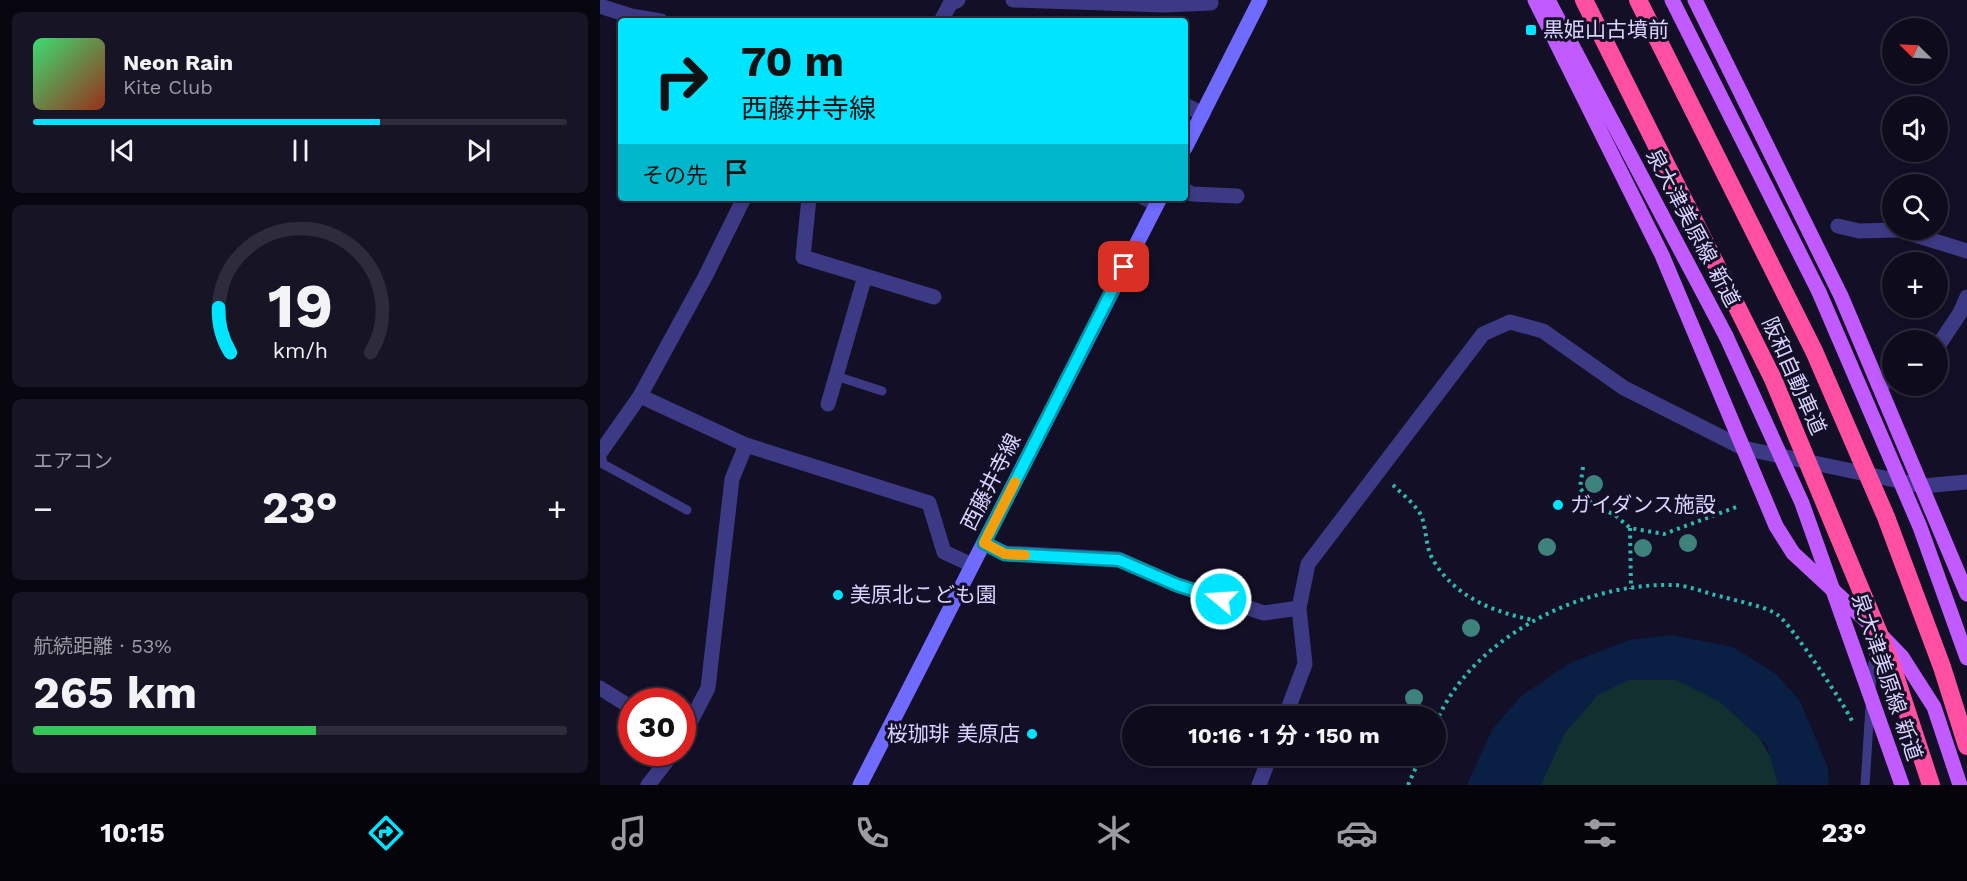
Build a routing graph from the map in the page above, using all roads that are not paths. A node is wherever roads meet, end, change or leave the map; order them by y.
1 (958, 0) edge
2 (1013, 0) edge
3 (1260, 0) edge
4 (1535, 0) edge
5 (1548, 0) edge
6 (1584, 0) edge
7 (1638, 0) edge
8 (1672, 0) edge
9 (1695, 0) edge
10 (1211, 3) dead end
11 (1164, 5) junction
12 (600, 6) edge
13 (643, 18) edge
14 (943, 18) edge
15 (1163, 18) edge
16 (1188, 106) edge
17 (1203, 114) junction
18 (1188, 142) edge
19 (1188, 192) edge
20 (1237, 196) dead end
21 (743, 201) edge
22 (809, 201) edge
23 (1153, 201) edge
24 (1838, 226) dead end
25 (1882, 230) edge
26 (1931, 240) edge
27 (1967, 251) edge
28 (865, 276) junction
29 (934, 297) dead end
30 (1967, 297) edge
31 (1948, 331) edge
32 (1882, 374) edge
33 (836, 376) junction
34 (882, 391) dead end
35 (640, 396) junction
36 (1891, 396) edge
37 (828, 404) dead end
38 (746, 445) junction
39 (1743, 448) junction
40 (601, 454) edge
41 (1967, 482) edge
42 (1923, 486) junction
43 (687, 510) dead end
44 (984, 543) junction
45 (972, 566) junction
46 (1967, 594) edge
47 (1299, 608) junction
48 (1875, 629) junction
49 (1967, 658) edge
50 (600, 688) edge
51 (618, 699) edge
52 (1289, 706) edge
53 (696, 711) edge
54 (1967, 746) edge
55 (663, 766) edge
56 (1266, 766) edge
57 (648, 785) edge
58 (860, 785) edge
59 (1259, 785) edge
60 (1865, 785) edge
61 (1902, 785) edge
62 (1931, 785) edge
63 (1960, 785) edge

1 - 14 street
2 - 11 street
3 - 17 main road
4 - 39 main road
5 - 61 main road, 泉大津美原線 新道, bridge
6 - 62 highway, 阪和自動車道, bridge
7 - 54 highway, 阪和自動車道, bridge
8 - 49 main road, bridge
9 - 32 main road
10 - 11 street
11 - 15 street
12 - 13 street
16 - 17 street
17 - 18 main road
19 - 20 street
21 - 35 street
22 - 28 street
23 - 44 main road, 西藤井寺線
24 - 25 street
26 - 27 street
28 - 29 street
28 - 33 street
30 - 31 street
33 - 34 lane
33 - 37 street
35 - 38 street
35 - 40 street
36 - 42 main road
38 - 45 street
38 - 53 street
39 - 42 street
39 - 47 street
39 - 48 main road
40 - 43 lane
41 - 42 street
42 - 46 main road
44 - 45 main road, 西藤井寺線
44 - 47 street
45 - 58 main road, 西藤井寺線
47 - 52 street
48 - 60 lane
48 - 63 main road
50 - 51 street
55 - 57 street
56 - 59 street

